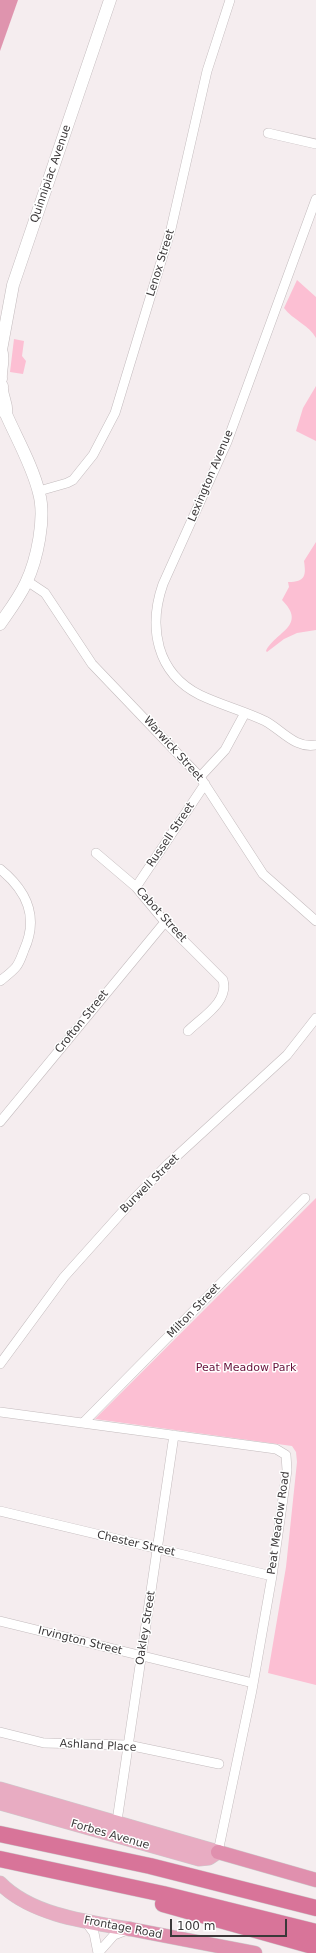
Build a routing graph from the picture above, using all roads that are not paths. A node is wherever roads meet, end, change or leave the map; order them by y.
1 (110, 0) edge
2 (230, 0) edge
3 (268, 133) dead end
4 (316, 144) edge
5 (316, 199) edge
6 (0, 351) edge
7 (1, 383) edge
8 (3, 410) edge
9 (39, 491) junction
10 (27, 581) junction
11 (0, 624) edge
12 (245, 713) junction
13 (316, 745) edge
14 (202, 780) junction
15 (96, 853) dead end
16 (0, 869) edge
17 (136, 887) junction
18 (316, 921) edge
19 (165, 922) junction
20 (0, 981) edge
21 (316, 1018) edge
22 (188, 1031) dead end
23 (0, 1122) edge
24 (305, 1198) dead end
25 (0, 1364) edge
26 (0, 1412) edge
27 (83, 1424) junction
28 (174, 1435) junction
29 (0, 1511) edge
30 (158, 1550) junction
31 (272, 1576) junction
32 (0, 1621) edge
33 (142, 1656) junction
34 (253, 1683) junction
35 (0, 1732) edge
36 (128, 1745) junction
37 (219, 1764) dead end
38 (0, 1789) edge
39 (0, 1804) edge
40 (117, 1821) junction
41 (0, 1834) edge
42 (218, 1852) junction
43 (0, 1859) edge
44 (122, 1860) junction
45 (21, 1863) junction
46 (316, 1880) edge
47 (0, 1883) edge
48 (316, 1898) edge
49 (316, 1908) edge
50 (86, 1922) junction
51 (130, 1929) junction
52 (316, 1932) edge
53 (316, 1948) edge
54 (98, 1952) edge
55 (255, 1953) edge

1 - 6 main road, Quinnipiac Avenue
2 - 9 street, Lenox Street
3 - 4 street
5 - 12 street, Lexington Avenue
6 - 7 main road, Quinnipiac Avenue
7 - 8 main road, Quinnipiac Avenue
8 - 9 main road, Quinnipiac Avenue
9 - 10 main road, Quinnipiac Avenue
10 - 11 main road, Quinnipiac Avenue
10 - 14 street, Warwick Street
12 - 13 street
12 - 14 street, Russell Street
14 - 17 street, Russell Street
14 - 18 street, Warwick Street
15 - 17 street, Cabot Street
16 - 20 street
17 - 19 street, Cabot Street
19 - 22 street, Cabot Street
19 - 23 street, Crofton Street
21 - 25 street, Burwell Street
24 - 27 street, Milton Street
26 - 27 street, Peat Meadow Road
27 - 28 street, Peat Meadow Road
28 - 30 street, Oakley Street
28 - 31 street, Peat Meadow Road
29 - 30 street, Chester Street
30 - 31 street, Chester Street
30 - 33 street, Oakley Street
31 - 34 street, Peat Meadow Road
32 - 33 street, Irvington Street
33 - 34 street, Irvington Street
33 - 36 street, Oakley Street
34 - 42 street, Peat Meadow Road
35 - 36 street, Ashland Place
36 - 37 street, Ashland Place
36 - 40 street, Oakley Street
38 - 40 main road, Forbes Avenue
39 - 42 main road, Forbes Avenue
40 - 42 main road, Forbes Avenue
41 - 44 highway
42 - 46 highway, Forbes Avenue
43 - 45 highway
44 - 48 highway
44 - 49 highway
45 - 52 highway
45 - 53 highway
47 - 50 main road, Frontage Road
50 - 51 main road, Frontage Road
50 - 54 street
51 - 54 street
51 - 55 highway, Frontage Road

